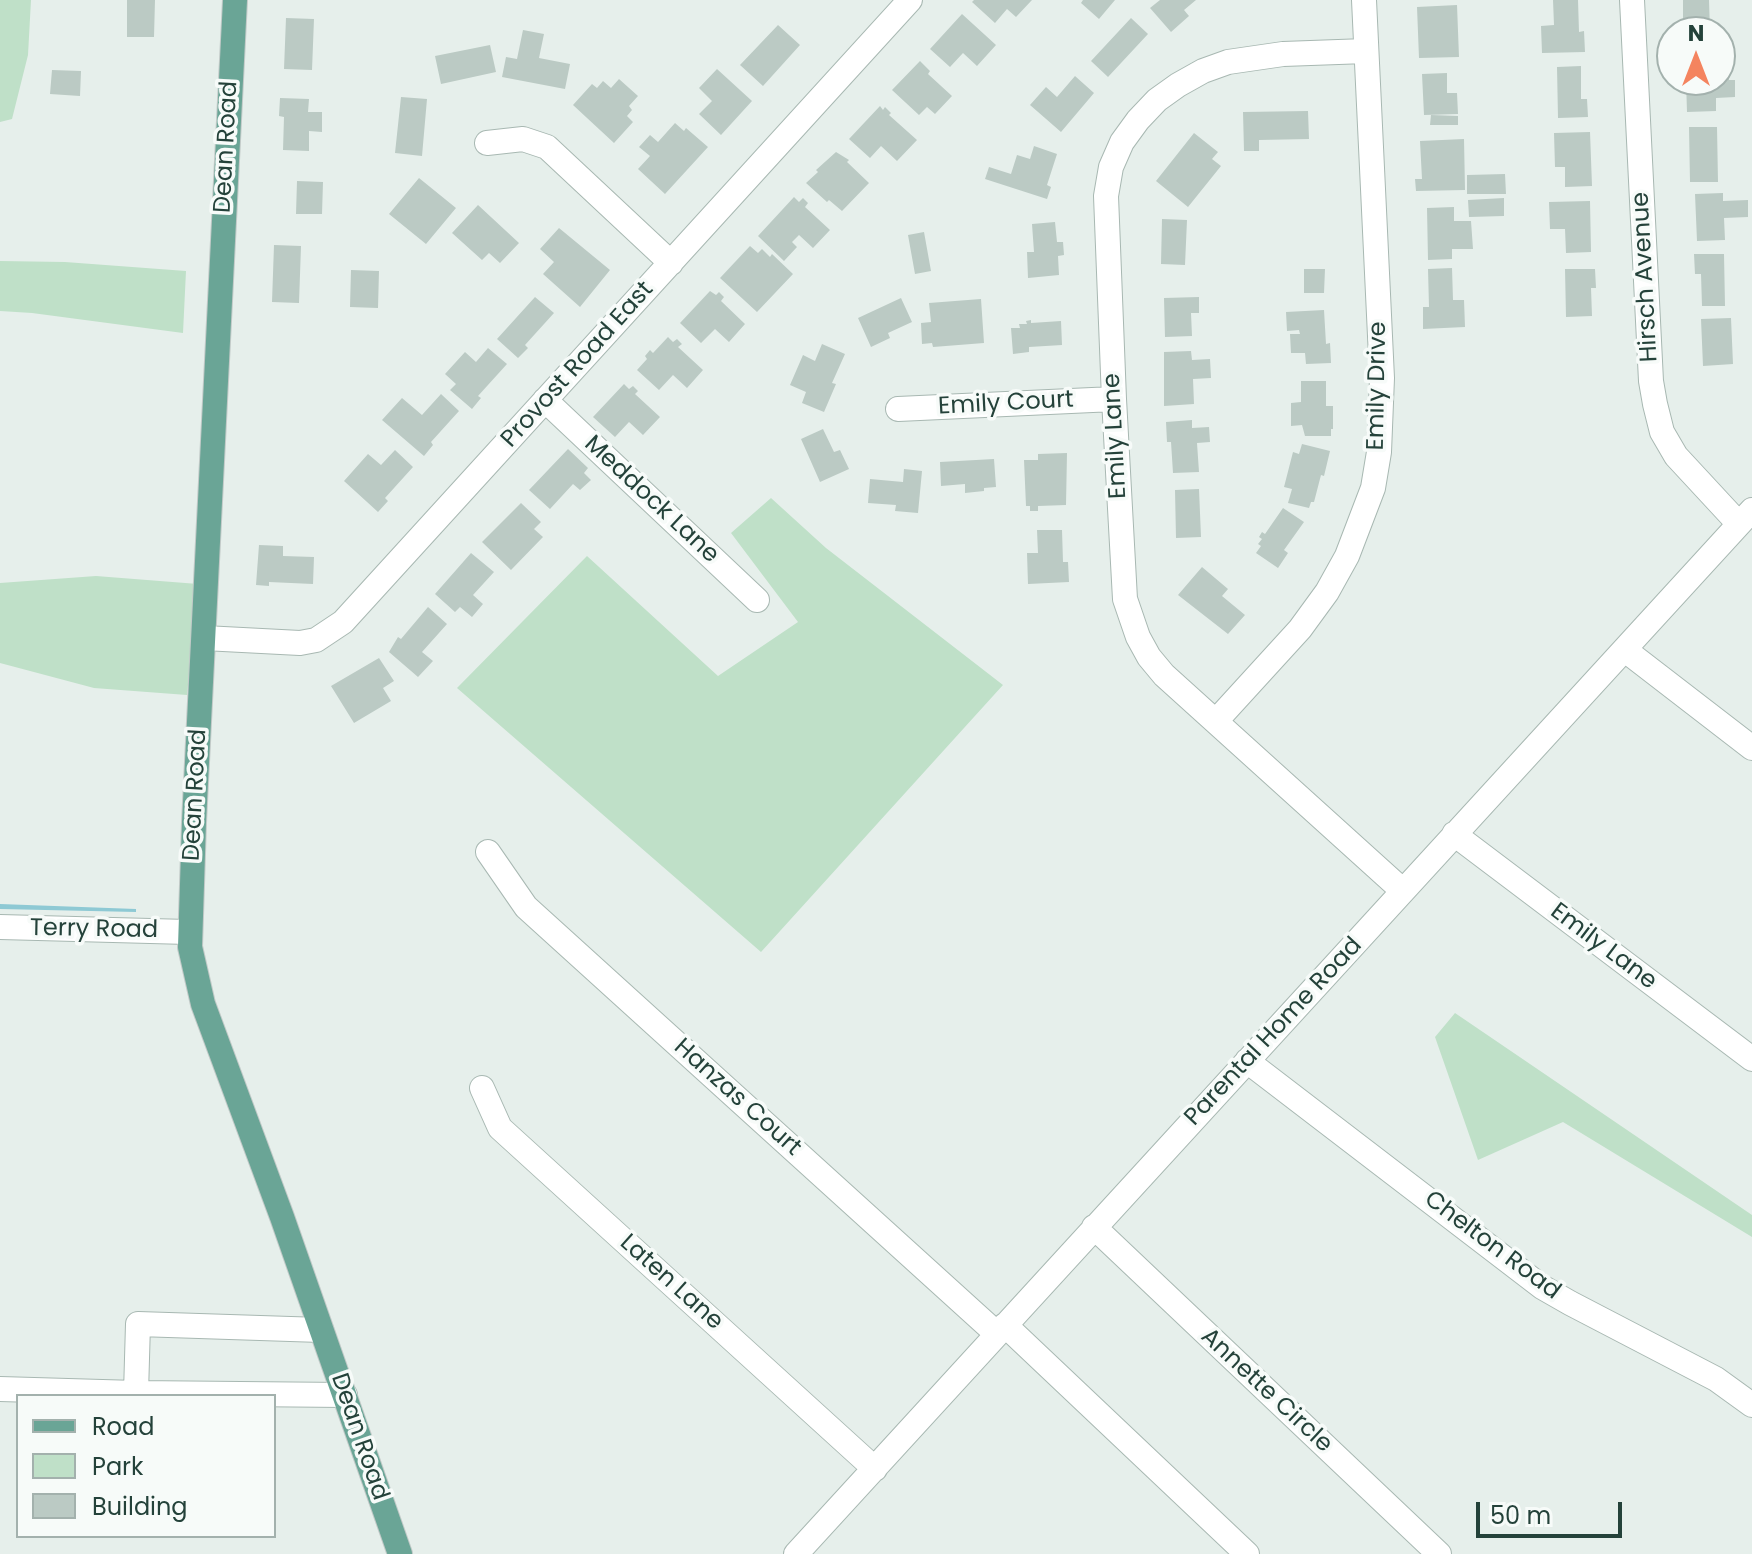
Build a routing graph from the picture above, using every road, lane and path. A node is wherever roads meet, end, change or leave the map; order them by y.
1 (235, 0) edge
2 (910, 0) edge
3 (1364, 0) edge
4 (1632, 0) edge
5 (1366, 51) junction
6 (487, 143) dead end
7 (671, 263) junction
8 (1114, 399) junction
9 (545, 400) junction
10 (898, 409) dead end
11 (1746, 517) edge
12 (757, 600) dead end
13 (204, 638) junction
14 (1625, 650) junction
15 (1216, 721) junction
16 (1752, 748) edge
17 (1454, 834) junction
18 (488, 852) dead end
19 (1403, 891) junction
20 (0, 927) edge
21 (188, 932) junction
22 (1752, 1059) edge
23 (1247, 1061) junction
24 (482, 1088) dead end
25 (1094, 1227) junction
26 (321, 1330) junction
27 (1001, 1330) junction
28 (0, 1389) edge
29 (136, 1393) junction
30 (240, 1394) edge
31 (276, 1394) edge
32 (345, 1395) junction
33 (1752, 1405) edge
34 (875, 1469) junction
35 (400, 1554) edge
36 (796, 1554) edge
37 (1247, 1554) edge
38 (1439, 1554) edge

1 - 13 main road, Dean Road
2 - 7 street, Provost Road East
3 - 5 street, Emily Drive
4 - 11 street, Hirsch Avenue
5 - 8 street, Emily Lane
5 - 15 street, Emily Drive
6 - 7 street
7 - 9 street, Provost Road East
8 - 10 street, Emily Court
8 - 15 street, Emily Lane
9 - 12 street, Meddock Lane
9 - 13 street, Provost Road East
11 - 14 street, Parental Home Road
13 - 21 main road, Dean Road
14 - 16 street
14 - 17 street, Parental Home Road
15 - 19 street, Emily Lane
17 - 19 street, Parental Home Road
17 - 22 street, Emily Lane
18 - 27 street, Hanzas Court
19 - 23 street, Parental Home Road
20 - 21 street, Terry Road
21 - 26 main road, Dean Road
23 - 25 street, Parental Home Road
23 - 33 street, Chelton Road
24 - 34 street, Laten Lane
25 - 27 street, Parental Home Road
25 - 38 street, Annette Circle
26 - 29 street
26 - 32 main road, Dean Road
27 - 34 street, Parental Home Road
27 - 37 street, Hanzas Court
28 - 29 street
29 - 30 street
31 - 32 street
32 - 35 main road, Dean Road
34 - 36 street, Parental Home Road

